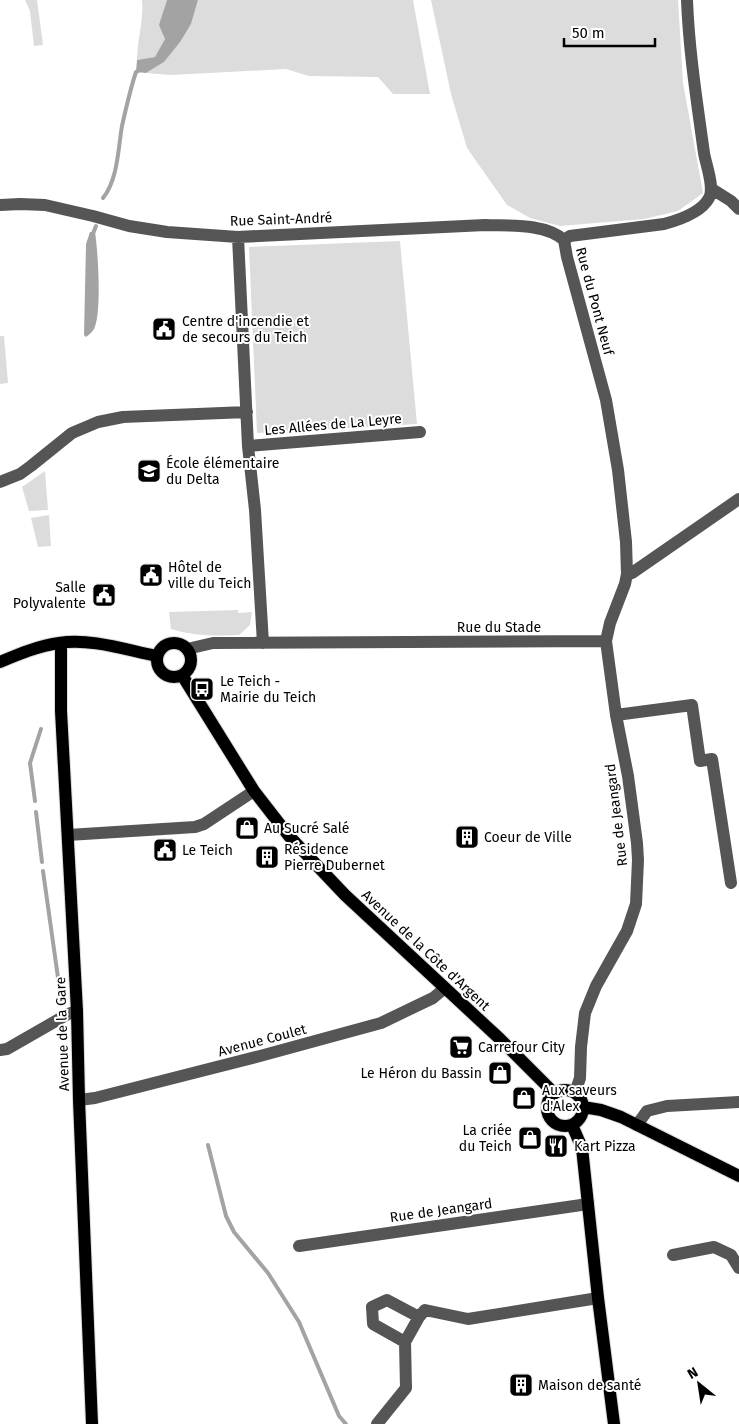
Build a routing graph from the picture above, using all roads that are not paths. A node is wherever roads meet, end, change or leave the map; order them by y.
1 (687, 0) edge
2 (712, 189) junction
3 (0, 206) edge
4 (739, 209) edge
5 (238, 237) junction
6 (564, 240) junction
7 (247, 412) junction
8 (420, 432) dead end
9 (248, 446) junction
10 (0, 482) edge
11 (739, 499) edge
12 (627, 574) junction
13 (606, 641) junction
14 (263, 642) junction
15 (61, 643) junction
16 (187, 649) junction
17 (158, 656) junction
18 (0, 662) edge
19 (182, 674) junction
20 (616, 715) junction
21 (254, 791) junction
22 (68, 835) junction
23 (731, 883) dead end
24 (445, 988) junction
25 (77, 1011) junction
26 (0, 1050) edge
27 (575, 1093) junction
28 (554, 1094) junction
29 (79, 1100) junction
30 (739, 1102) edge
31 (583, 1107) junction
32 (572, 1125) junction
33 (637, 1125) junction
34 (739, 1176) edge
35 (588, 1204) junction
36 (299, 1246) dead end
37 (673, 1255) dead end
38 (739, 1268) edge
39 (598, 1298) junction
40 (419, 1318) junction
41 (404, 1342) junction
42 (92, 1424) edge
43 (377, 1424) edge
44 (614, 1424) edge

1 - 2 street
2 - 4 street
2 - 6 street, Rue du Pont Neuf
3 - 5 street, Rue Saint-André
5 - 6 street, Rue Saint-André
5 - 7 street
6 - 12 street, Rue du Pont Neuf
7 - 9 street
7 - 10 street
8 - 9 street, Les Allées de La Leyre
9 - 14 street
11 - 12 street
12 - 13 street
13 - 14 street, Rue du Stade
13 - 20 street, Rue de Jeangard
14 - 16 street, Rue du Stade
15 - 17 main road
15 - 18 main road
15 - 22 main road, Avenue de la Gare
16 - 17 main road
16 - 19 main road
17 - 19 main road
19 - 21 main road, Avenue de la Côte d'Argent
20 - 23 street
20 - 27 street, Rue de Jeangard
21 - 22 street
21 - 24 main road, Avenue de la Côte d'Argent
22 - 25 main road, Avenue de la Gare
24 - 28 main road, Avenue de la Côte d'Argent
24 - 29 street, Avenue Coulet
25 - 26 street
25 - 29 main road, Avenue de la Gare
27 - 28 main road
27 - 31 main road
28 - 32 main road
29 - 42 main road, Avenue de la Gare
30 - 33 street
31 - 32 main road
31 - 33 main road
32 - 35 main road
33 - 34 main road
35 - 36 street, Rue de Jeangard
35 - 39 main road
37 - 38 street
39 - 40 street
39 - 44 main road
40 - 41 street
40 - 41 street
41 - 43 street

